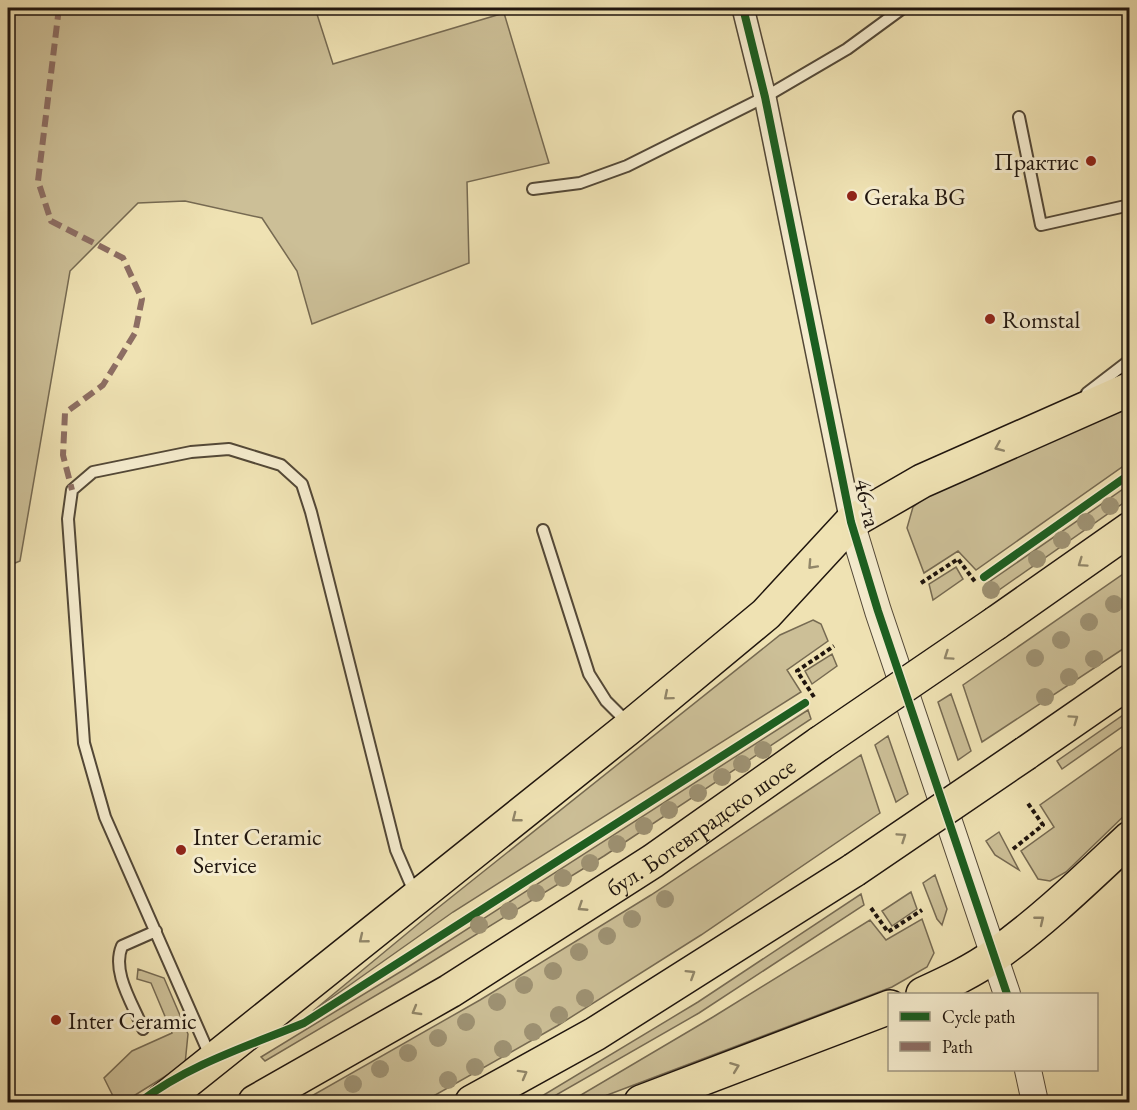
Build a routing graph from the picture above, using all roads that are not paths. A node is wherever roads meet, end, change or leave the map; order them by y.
1 (743, 8) edge
2 (903, 8) edge
3 (765, 97) junction
4 (1018, 117) dead end
5 (533, 189) dead end
6 (1130, 205) edge
7 (1130, 360) edge
8 (1130, 389) edge
9 (1040, 430) junction
10 (851, 522) junction
11 (543, 530) dead end
12 (1130, 530) edge
13 (1130, 681) edge
14 (631, 726) junction
15 (1130, 838) edge
16 (416, 897) junction
17 (156, 931) junction
18 (994, 956) junction
19 (925, 993) edge
20 (1007, 993) edge
21 (888, 1008) edge
22 (143, 1029) dead end
23 (212, 1060) junction
24 (1028, 1071) edge
25 (690, 1094) edge
26 (161, 1102) edge
27 (255, 1102) edge
28 (472, 1102) edge
29 (640, 1102) edge
30 (1035, 1102) edge

1 - 3 street, 46-та
2 - 3 lane
3 - 5 lane
3 - 10 street, 46-та
4 - 6 lane
7 - 9 lane
8 - 9 main road
9 -> 10 main road
10 -> 14 main road
10 - 18 street, 46-та
11 - 14 lane
12 -> 27 main road, бул. Ботевградско шосе, bridge
28 -> 13 main road, bridge
14 -> 16 main road
18 -> 15 main road
16 - 17 lane
16 -> 23 main road
17 - 22 lane
17 - 23 lane
18 - 19 main road
18 - 20 street, 46-та
25 -> 21 main road
23 - 26 main road
24 - 30 street
25 - 29 main road

